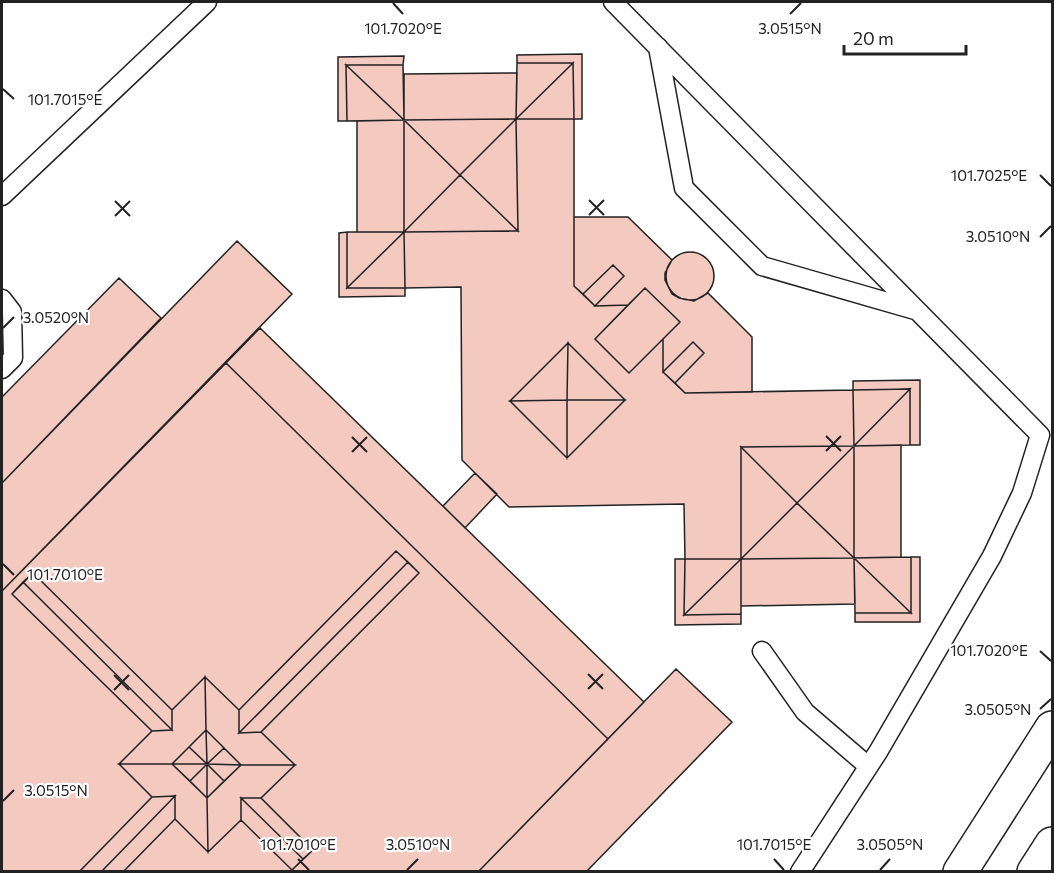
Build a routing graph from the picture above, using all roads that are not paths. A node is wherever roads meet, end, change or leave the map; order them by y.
1 (207, 2) edge
2 (613, 2) edge
3 (658, 47) junction
4 (2, 196) edge
5 (2, 299) edge
6 (917, 310) junction
7 (2, 369) edge
8 (762, 651) dead end
9 (1053, 728) edge
10 (868, 766) junction
11 (1053, 844) edge
12 (800, 872) edge
13 (960, 872) edge
14 (1034, 872) edge

1 - 4 lane
2 - 3 lane
3 - 6 lane
3 - 6 lane
5 - 7 lane
6 - 10 lane
8 - 10 lane
9 - 13 highway
10 - 12 lane
11 - 14 highway

